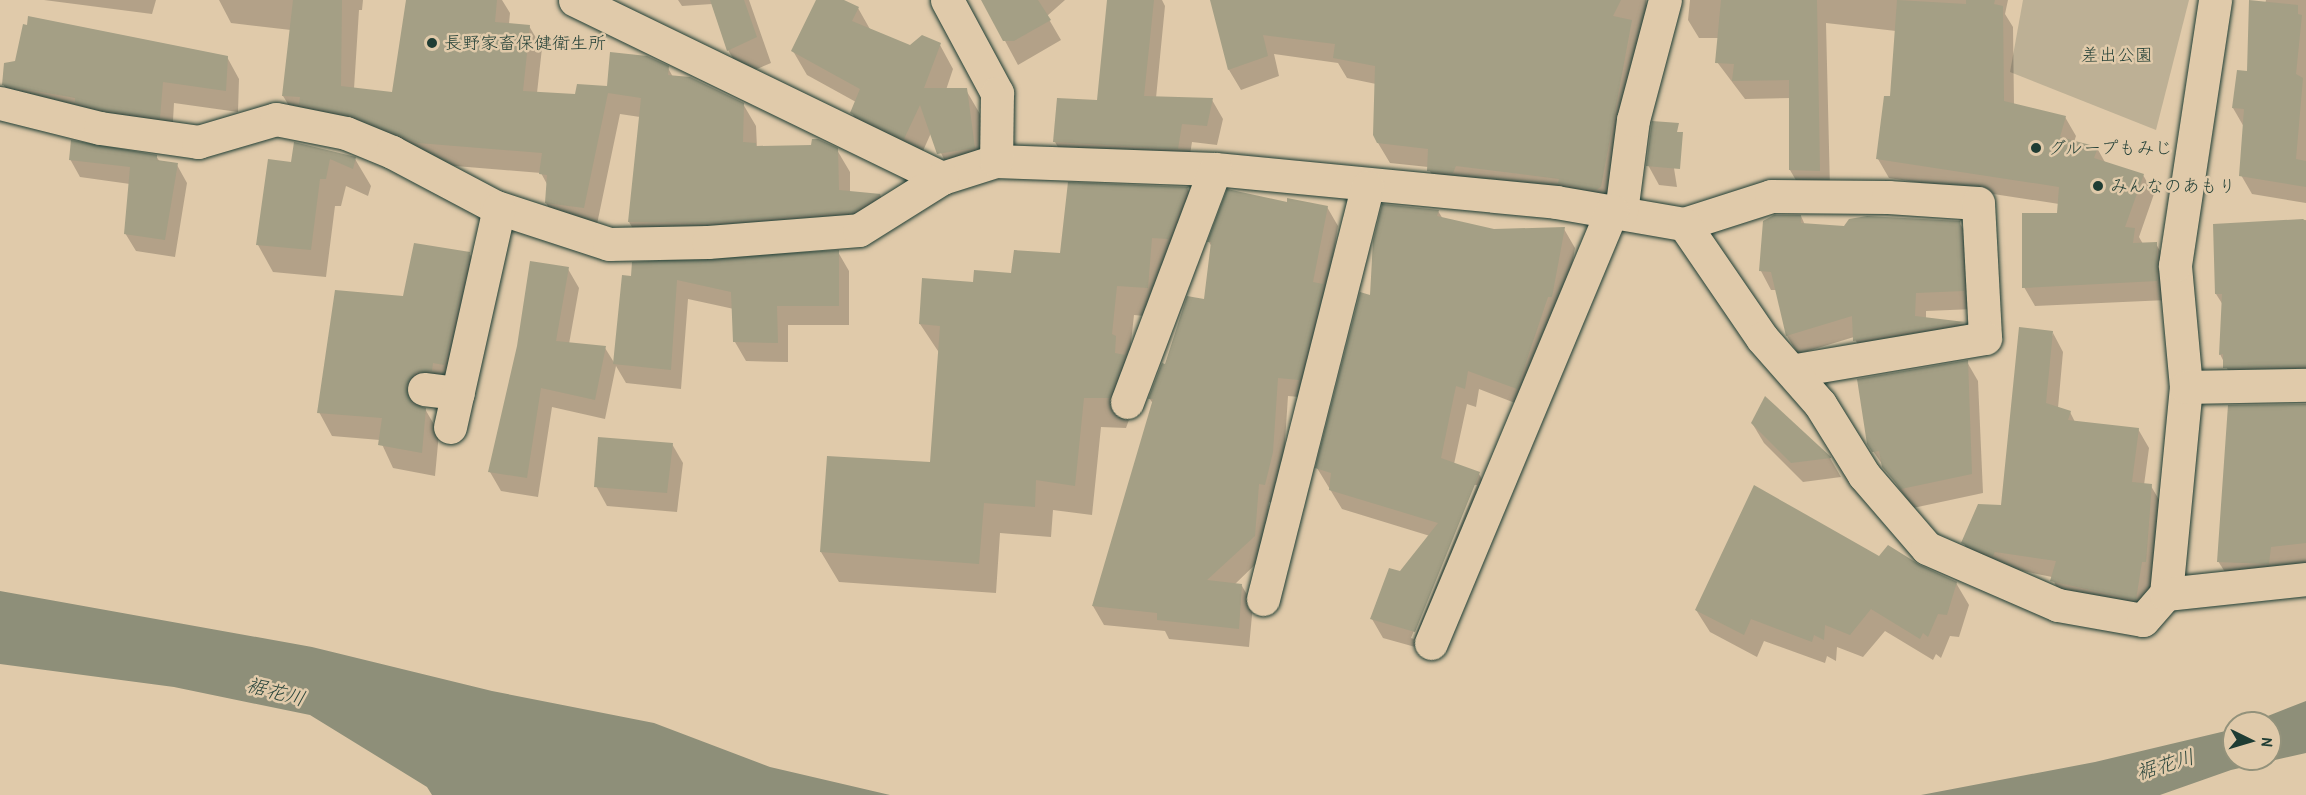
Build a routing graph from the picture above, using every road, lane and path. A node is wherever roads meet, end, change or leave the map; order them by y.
1 (575, 0) edge
2 (947, 0) edge
3 (1665, 0) edge
4 (2215, 0) edge
5 (0, 103) edge
6 (996, 161) junction
7 (1215, 169) junction
8 (942, 178) junction
9 (1367, 187) junction
10 (499, 208) junction
11 (1616, 211) junction
12 (1684, 224) junction
13 (1795, 370) junction
14 (2306, 385) edge
15 (2186, 387) junction
16 (424, 389) dead end
17 (458, 393) junction
18 (1128, 402) dead end
19 (450, 427) dead end
20 (2306, 579) edge
21 (2166, 594) junction
22 (1263, 599) dead end
23 (1431, 643) dead end

1 - 8 street
2 - 6 street
3 - 11 street
4 - 15 street
5 - 10 street
6 - 7 street
6 - 8 street
7 - 9 street
7 - 18 street
8 - 10 street
9 - 11 street
9 - 22 street
10 - 17 street
11 - 12 street
11 - 23 street
12 - 13 street
12 - 13 street
13 - 21 street
14 - 15 street
15 - 21 street
16 - 17 street
17 - 19 street
20 - 21 street

